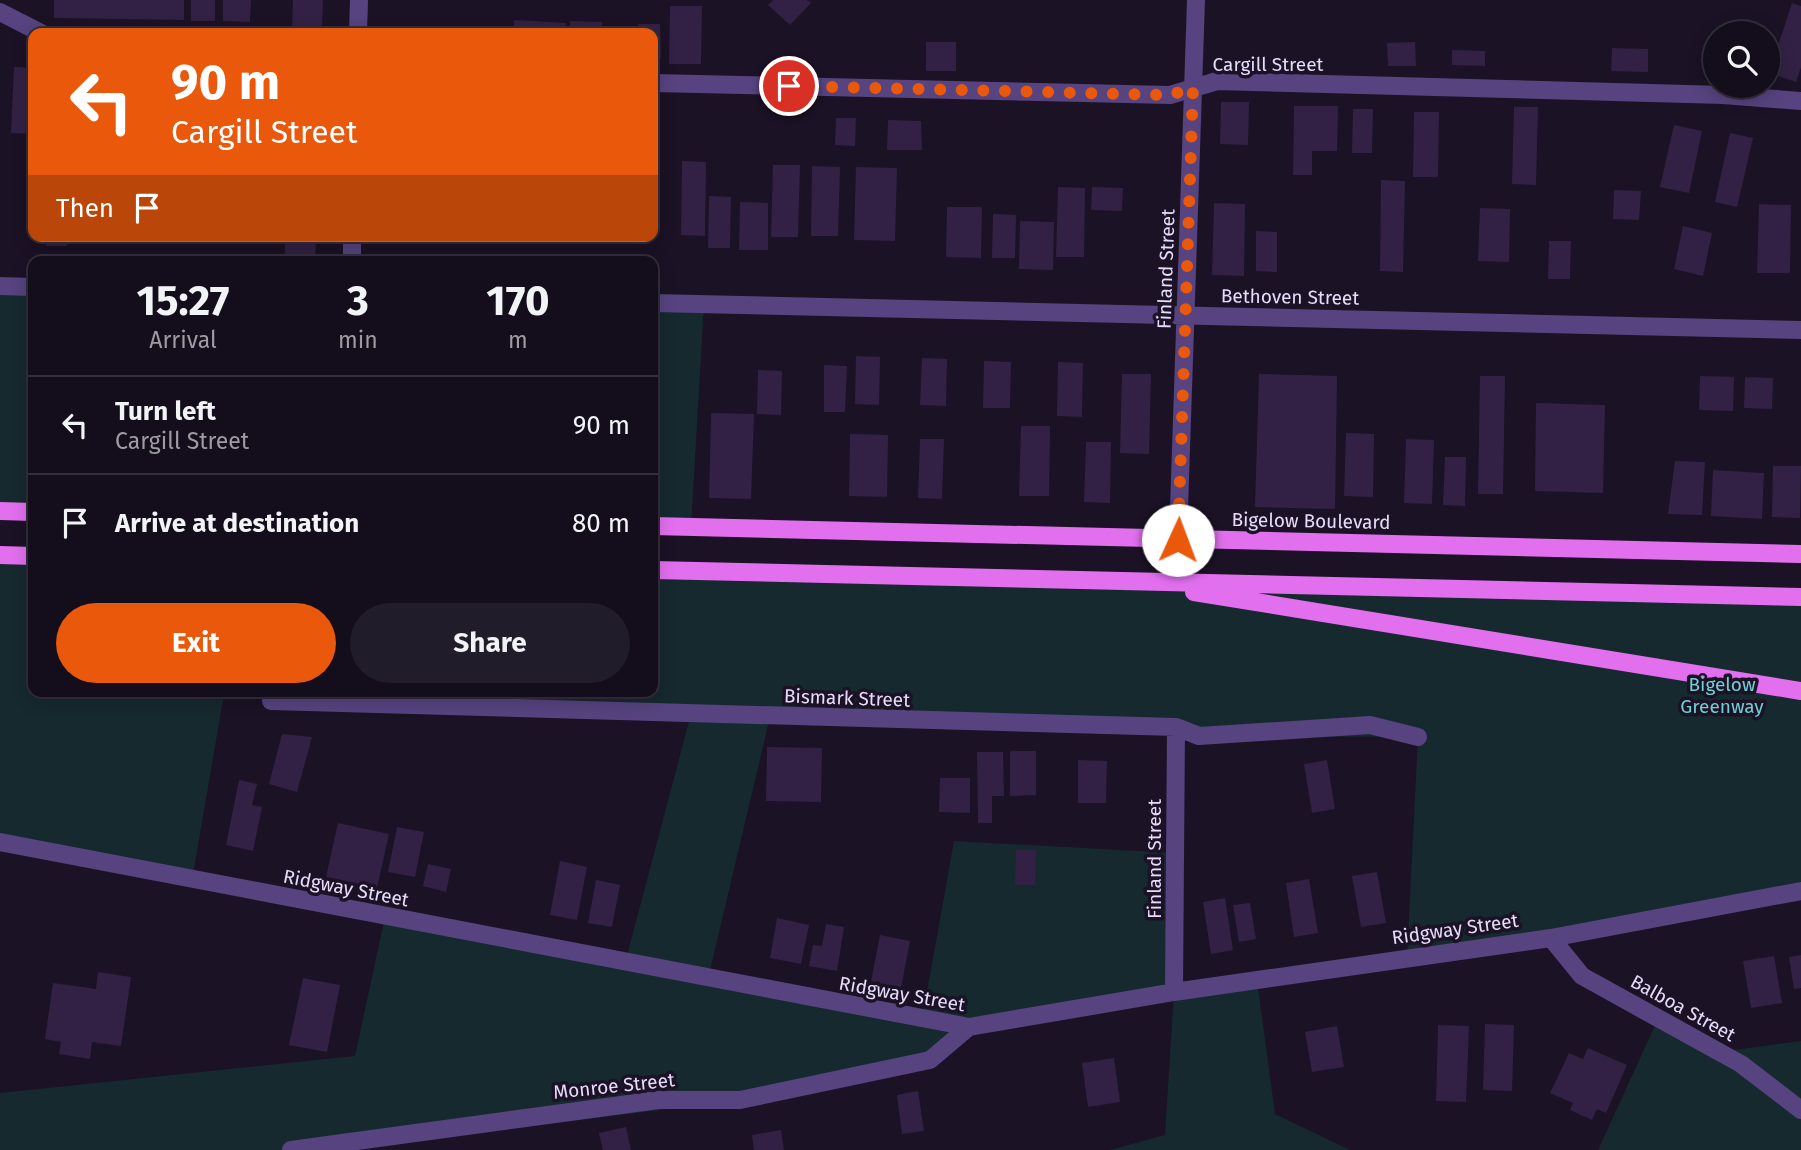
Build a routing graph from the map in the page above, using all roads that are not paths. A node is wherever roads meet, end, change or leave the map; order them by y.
1 (359, 0) edge
2 (1196, 0) edge
3 (0, 12) edge
4 (31, 28) edge
5 (358, 28) edge
6 (658, 83) edge
7 (1193, 88) junction
8 (1801, 101) edge
9 (0, 286) edge
10 (28, 287) edge
11 (658, 303) edge
12 (1185, 316) junction
13 (1801, 330) edge
14 (0, 511) edge
15 (28, 512) edge
16 (658, 526) edge
17 (1178, 540) junction
18 (1801, 554) edge
19 (0, 555) edge
20 (28, 556) edge
21 (658, 570) edge
22 (1128, 581) junction
23 (1801, 597) edge
24 (1801, 691) edge
25 (271, 701) dead end
26 (1176, 727) junction
27 (1418, 737) dead end
28 (0, 842) edge
29 (1801, 891) edge
30 (1551, 938) junction
31 (1174, 992) junction
32 (969, 1027) junction
33 (1801, 1110) edge
34 (291, 1150) edge

1 - 5 street
2 - 7 street, Finland Street
3 - 4 street
6 - 7 street, Cargill Street
7 - 8 street, Cargill Street
7 - 12 street, Finland Street
9 - 10 street
11 - 12 street, Bethoven Street
12 - 13 street, Bethoven Street
12 - 17 street, Finland Street
14 - 15 main road
16 - 17 main road, Bigelow Boulevard
17 - 18 main road, Bigelow Boulevard
19 - 20 main road
21 - 22 main road
22 - 23 main road
22 - 24 main road
25 - 26 street, Bismark Street
26 - 27 street, Bismark Street
26 - 31 street, Finland Street
28 - 32 street, Ridgway Street
29 - 30 street, Ridgway Street
30 - 31 street, Ridgway Street
30 - 33 street, Balboa Street
31 - 32 street, Ridgway Street
32 - 34 street, Monroe Street

